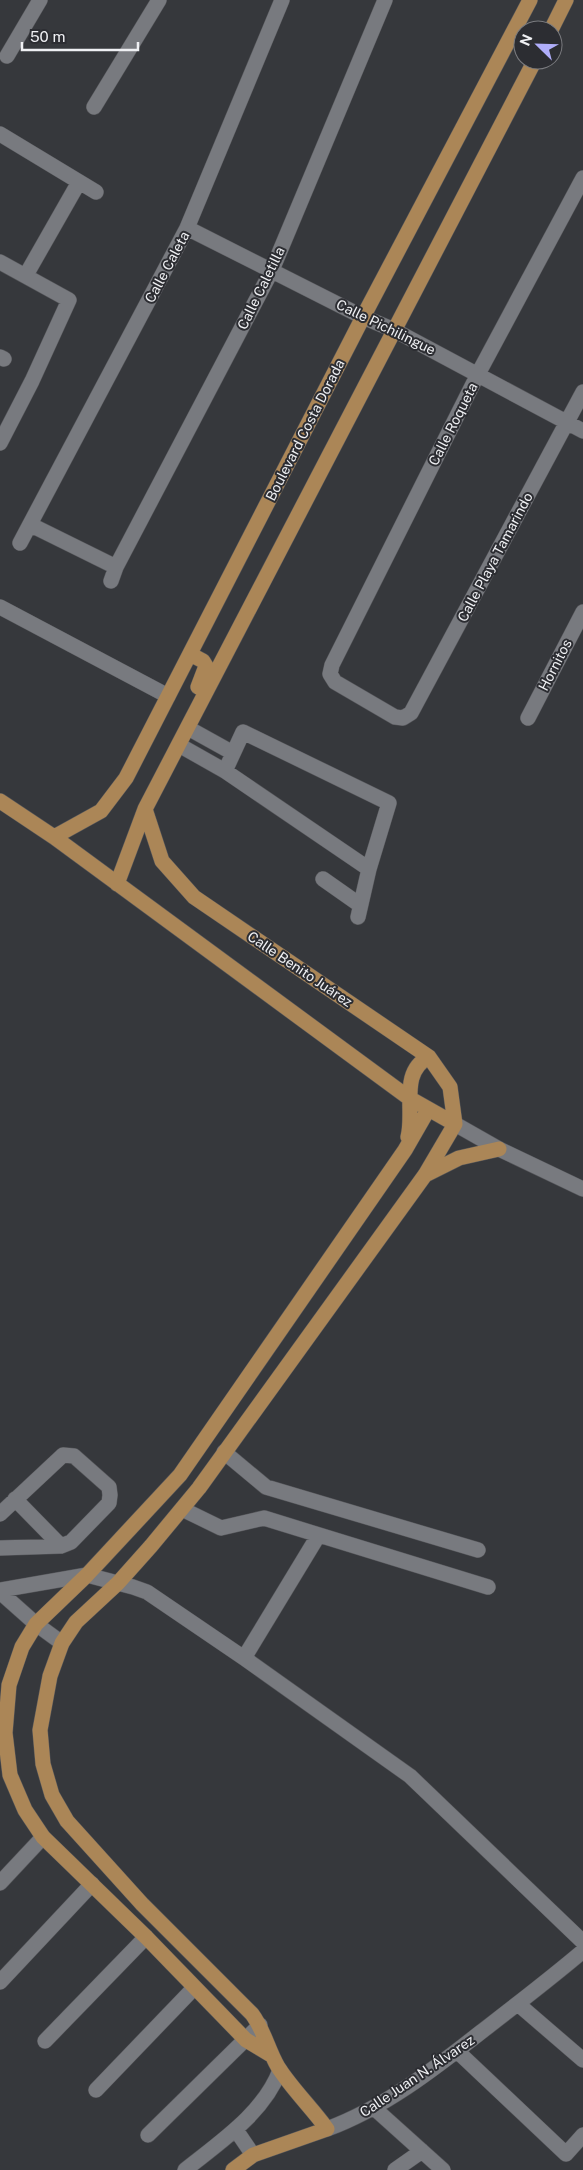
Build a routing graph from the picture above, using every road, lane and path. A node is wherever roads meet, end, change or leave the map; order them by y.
1 (40, 0) edge
2 (159, 0) edge
3 (282, 0) edge
4 (385, 0) edge
5 (530, 0) edge
6 (566, 0) edge
7 (555, 20) edge
8 (7, 56) dead end
9 (530, 70) edge
10 (94, 107) dead end
11 (0, 134) edge
12 (583, 178) edge
13 (79, 182) junction
14 (96, 192) dead end
15 (187, 228) junction
16 (0, 262) edge
17 (272, 270) junction
18 (26, 276) junction
19 (363, 317) junction
20 (394, 330) junction
21 (478, 374) junction
22 (583, 392) edge
23 (567, 423) junction
24 (583, 431) edge
25 (0, 443) edge
26 (31, 525) junction
27 (20, 543) dead end
28 (0, 608) edge
29 (583, 612) edge
30 (190, 654) junction
31 (168, 696) junction
32 (197, 710) junction
33 (403, 718) joint
34 (528, 718) dead end
35 (188, 728) junction
36 (179, 745) junction
37 (233, 752) junction
38 (225, 771) junction
39 (0, 801) edge
40 (145, 809) junction
41 (54, 837) junction
42 (368, 869) junction
43 (323, 879) dead end
44 (117, 884) junction
45 (429, 1057) junction
46 (409, 1098) junction
47 (428, 1110) junction
48 (455, 1124) junction
49 (500, 1148) junction
50 (405, 1150) junction
51 (425, 1175) junction
52 (581, 1183) edge
53 (237, 1392) junction
54 (255, 1409) junction
55 (221, 1456) junction
56 (16, 1499) junction
57 (182, 1509) junction
58 (0, 1514) edge
59 (318, 1536) junction
60 (61, 1546) junction
61 (0, 1548) edge
62 (478, 1550) dead end
63 (86, 1575) junction
64 (118, 1582) junction
65 (488, 1587) dead end
66 (0, 1591) edge
67 (36, 1624) junction
68 (62, 1643) junction
69 (244, 1658) junction
70 (43, 1837) junction
71 (0, 1883) edge
72 (92, 1884) junction
73 (146, 1937) junction
74 (583, 1942) edge
75 (583, 1951) edge
76 (0, 1982) edge
77 (194, 1988) junction
78 (518, 2004) junction
79 (260, 2025) junction
80 (246, 2040) junction
81 (45, 2041) dead end
82 (457, 2051) junction
83 (271, 2054) junction
84 (583, 2060) edge
85 (280, 2070) junction
86 (96, 2090) dead end
87 (374, 2108) junction
88 (327, 2129) junction
89 (236, 2130) junction
90 (148, 2134) dead end
91 (583, 2135) edge
92 (422, 2151) junction
93 (253, 2155) junction
94 (186, 2170) edge
95 (235, 2170) edge
96 (395, 2170) edge
97 (443, 2170) edge

1 - 8 street
2 - 10 street
3 - 15 street, Calle Caleta
4 - 17 street, Calle Caletilla
5 - 19 main road, Boulevard Costa Dorada
6 - 7 main road
9 - 20 main road
11 - 13 street
12 - 21 street, Calle Roqueta
13 - 14 street
13 - 18 street
15 - 17 street, Calle Pichilingue
15 - 26 street, Calle Caleta
16 - 18 street
17 - 19 street, Calle Pichilingue
17 - 26 street, Calle Caletilla
18 - 25 street
19 - 20 street, Calle Pichilingue
19 - 30 main road, Boulevard Costa Dorada
20 - 21 street, Calle Pichilingue
20 - 32 main road
21 - 23 street, Calle Pichilingue
21 - 33 street, Calle Roqueta
22 - 23 street, Calle Playa Tamarindo
23 - 24 street, Calle Pichilingue
23 - 33 street, Calle Playa Tamarindo
26 - 27 street, Calle Caleta
28 - 31 street
29 - 34 street, Hornitos
30 - 31 main road, Boulevard Costa Dorada
30 - 32 main road
31 - 41 main road, Boulevard Costa Dorada
32 - 35 main road
35 - 36 main road
35 - 37 street
36 - 38 street
36 - 40 main road
37 - 38 street
37 - 42 street
38 - 42 street
39 - 41 main road
40 - 44 main road
40 - 45 main road, Calle Benito Juárez
41 - 44 main road
42 - 43 street
44 - 46 main road
45 - 46 main road
45 - 48 main road, Calle Benito Juárez
46 - 47 main road
46 - 50 main road
47 - 48 main road
47 - 50 main road
48 - 49 street
48 - 51 main road
49 - 51 main road
49 - 52 street
50 - 53 main road
51 - 54 main road
53 - 54 main road
53 - 63 main road
54 - 55 main road
55 - 57 main road
55 - 62 street
56 - 58 street
56 - 60 street
56 - 60 street
57 - 59 street
57 - 64 main road
59 - 65 street
59 - 69 street
60 - 61 street
63 - 64 street
63 - 66 street
63 - 67 main road
64 - 68 main road
64 - 69 street
66 - 67 street
67 - 68 street
67 - 70 main road
68 - 79 main road
69 - 74 street
70 - 71 street
70 - 72 main road
72 - 73 main road
72 - 76 street
73 - 77 main road
73 - 81 street
75 - 78 street, Calle Juan N. Álvarez
77 - 80 main road
77 - 86 street
78 - 82 street, Calle Juan N. Álvarez
78 - 84 street
79 - 80 street
79 - 83 main road
80 - 83 main road
80 - 90 street
82 - 87 street, Calle Juan N. Álvarez
82 - 91 street
83 - 85 main road
85 - 88 main road
85 - 89 street
87 - 88 street, Calle Juan N. Álvarez
87 - 92 street
88 - 93 main road, Calle Juan N. Álvarez
89 - 93 street
89 - 94 street
92 - 96 street
92 - 97 street
93 - 95 main road, Calle Juan N. Álvarez

